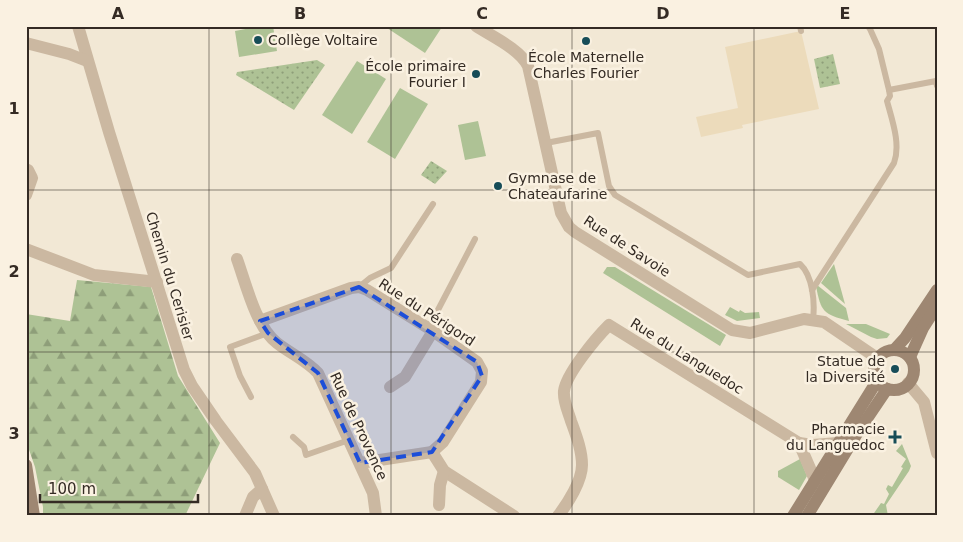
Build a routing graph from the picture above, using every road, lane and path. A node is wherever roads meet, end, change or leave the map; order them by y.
1 (78, 26) edge
2 (476, 26) edge
3 (868, 26) edge
4 (32, 44) edge
5 (26, 53) edge
6 (87, 61) junction
7 (937, 86) edge
8 (889, 90) junction
9 (546, 144) junction
10 (26, 169) edge
11 (26, 195) edge
12 (433, 204) dead end
13 (474, 240) dead end
14 (26, 249) edge
15 (237, 259) dead end
16 (157, 282) junction
17 (359, 287) junction
18 (812, 290) junction
19 (937, 290) edge
20 (937, 306) edge
21 (813, 319) junction
22 (260, 321) junction
23 (430, 330) junction
24 (268, 333) junction
25 (894, 350) junction
26 (877, 358) junction
27 (910, 358) junction
28 (908, 383) junction
29 (882, 385) junction
30 (390, 387) dead end
31 (252, 397) dead end
32 (293, 437) dead end
33 (349, 440) junction
34 (799, 443) junction
35 (838, 444) junction
36 (432, 452) junction
37 (937, 453) edge
38 (360, 463) junction
39 (26, 465) edge
40 (444, 471) junction
41 (815, 480) junction
42 (262, 489) junction
43 (439, 505) dead end
44 (34, 516) edge
45 (245, 516) edge
46 (274, 516) edge
47 (376, 516) edge
48 (514, 516) edge
49 (558, 516) edge
50 (793, 516) edge
51 (806, 516) edge

1 - 6 street, Chemin du Cerisier
2 - 9 street, Rue de Savoie
3 - 8 lane
4 - 5 street
4 - 6 street
6 - 16 street, Chemin du Cerisier
7 - 8 lane
8 - 18 lane
9 - 18 lane
9 - 21 street, Rue de Savoie
10 - 11 street
12 - 17 lane
13 - 23 lane
14 - 16 street
15 - 22 street, Rue de Provence
16 - 42 street, Chemin du Cerisier
17 - 22 street, Rue du Périgord
17 - 23 street, Rue du Périgord
18 - 21 lane
19 - 25 street
20 - 27 street
21 - 26 street
22 - 24 street, Rue de Provence
23 - 30 street
23 - 36 street, Rue du Périgord
24 - 31 lane
24 - 33 street, Rue de Provence
25 - 26 street
25 - 27 street
26 - 29 street
27 - 28 street
28 - 29 street
28 - 37 street
29 - 35 street
29 - 51 street
32 - 33 lane
33 - 38 street, Rue de Provence
34 - 35 street, Rue du Languedoc
34 - 41 street
34 - 49 street, Rue du Languedoc
35 - 41 street
36 - 38 street
36 - 40 street
38 - 47 street, Rue de Provence
39 - 44 street
40 - 43 street
40 - 48 street
41 - 50 street
42 - 45 street
42 - 46 street, Chemin du Cerisier

